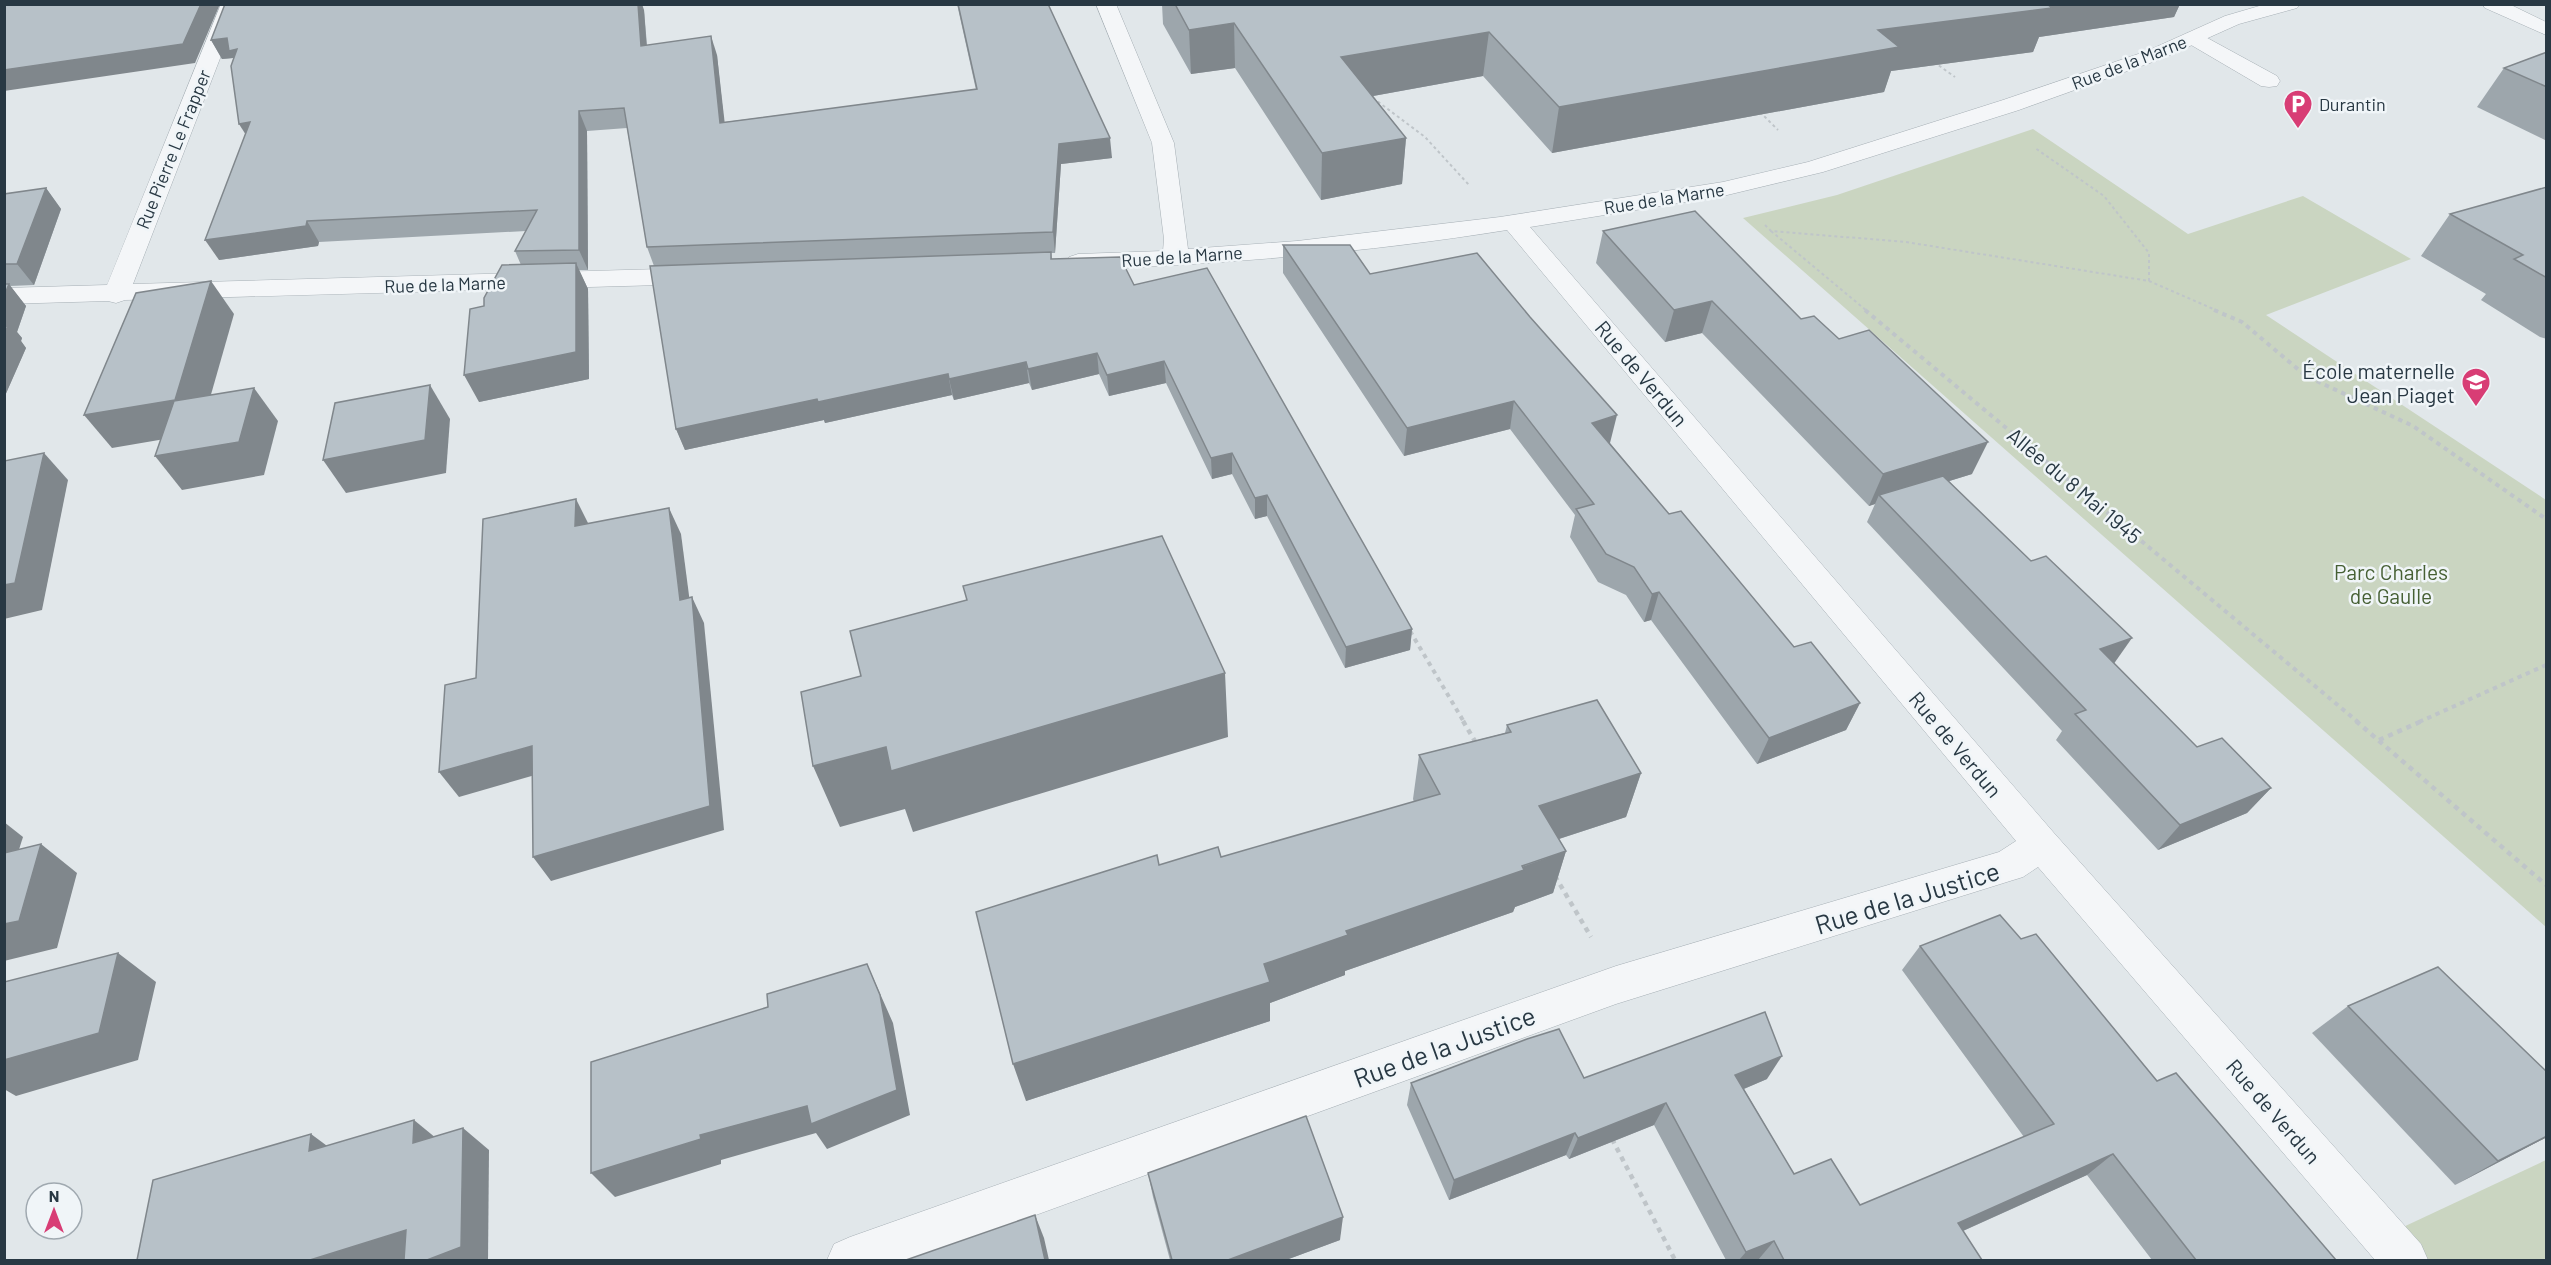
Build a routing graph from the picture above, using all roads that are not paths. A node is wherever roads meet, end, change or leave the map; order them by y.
1 (231, 4) edge
2 (1106, 4) edge
3 (2289, 4) edge
4 (2492, 4) edge
5 (2547, 29) edge
6 (2184, 42) junction
7 (2269, 81) dead end
8 (2245, 87) dead end
9 (1503, 224) junction
10 (1175, 258) junction
11 (1056, 262) edge
12 (724, 275) edge
13 (116, 295) junction
14 (4, 296) edge
15 (2041, 844) junction
16 (850, 1260) edge
17 (2405, 1260) edge

1 - 13 street, Rue Pierre Le Frapper
2 - 10 street
3 - 6 street, Rue de la Marne
4 - 5 street
6 - 7 street
6 - 8 street
6 - 9 street, Rue de la Marne
9 - 10 street, Rue de la Marne
9 - 15 street, Rue de Verdun
10 - 11 street, Rue de la Marne
12 - 13 street, Rue de la Marne
13 - 14 street, Rue de la Marne
15 - 16 street, Rue de la Justice
15 - 17 street, Rue de Verdun

